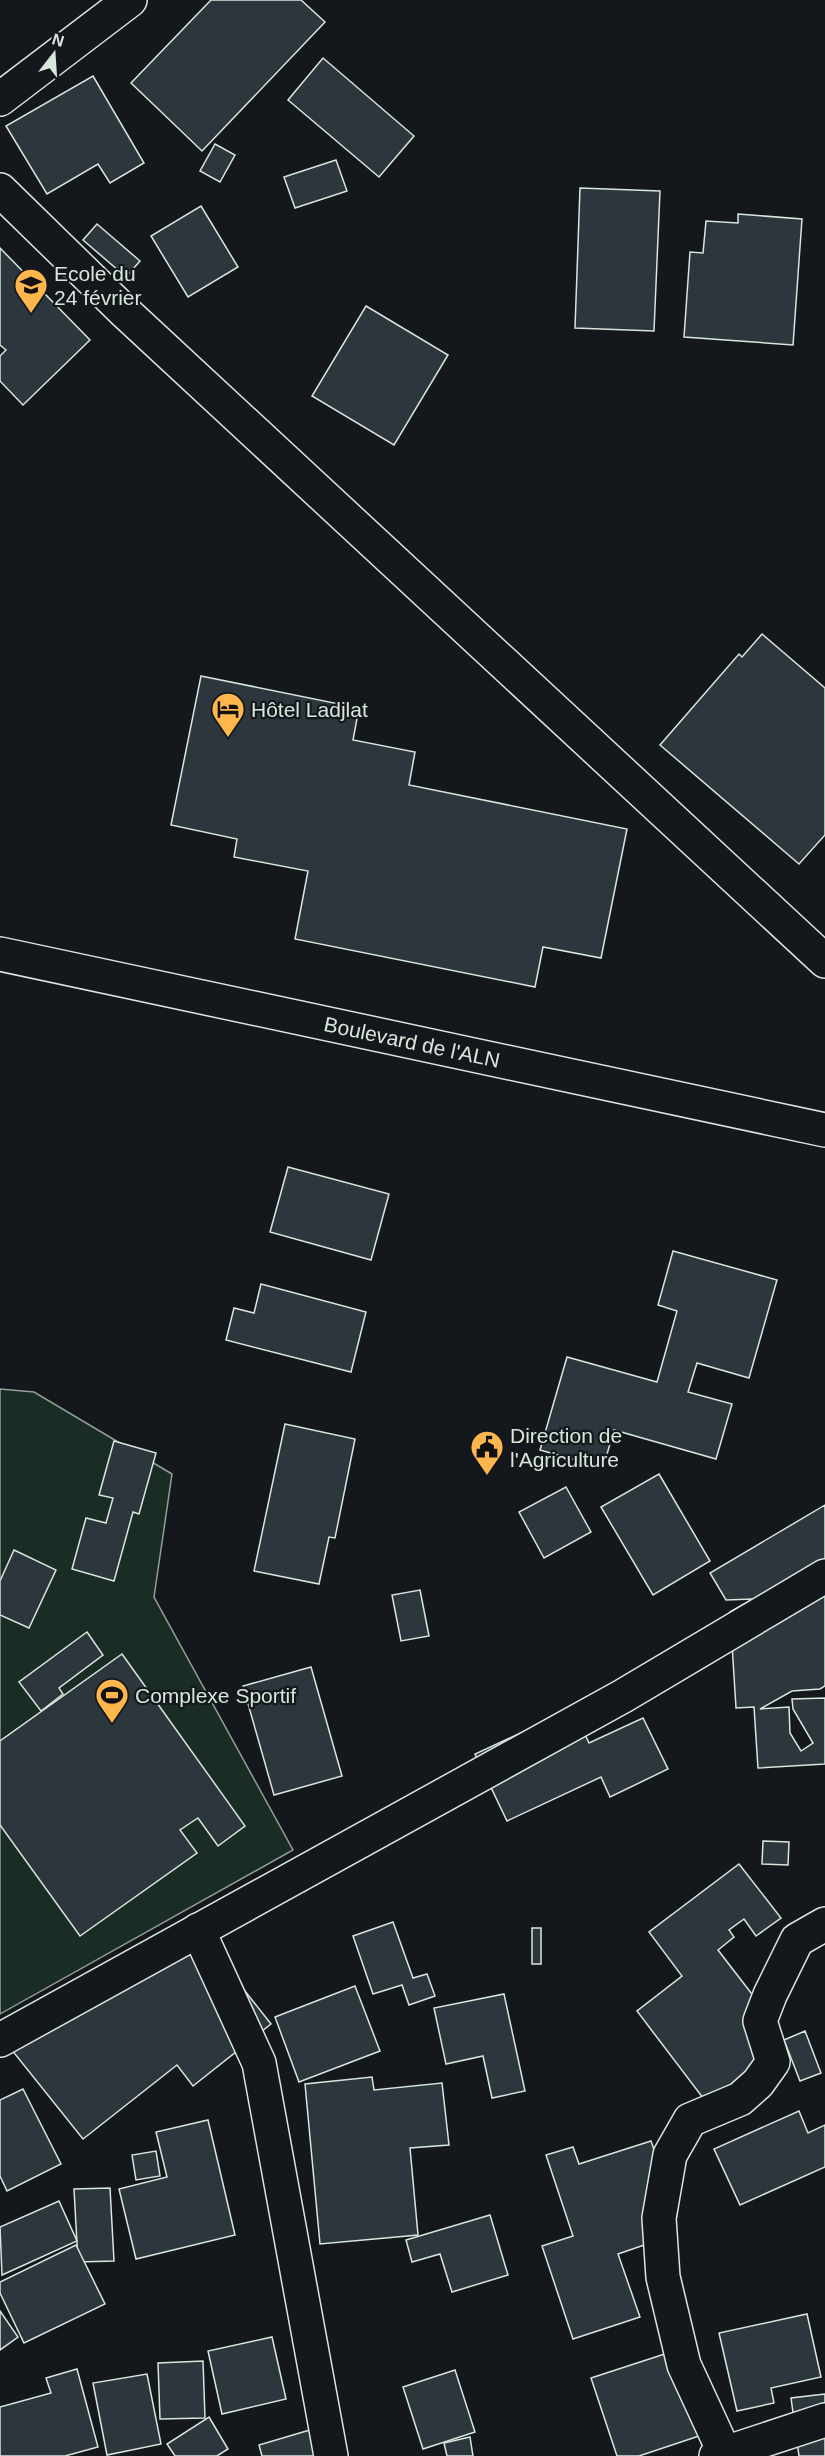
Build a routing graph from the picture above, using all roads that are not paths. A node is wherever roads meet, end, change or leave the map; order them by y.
1 (130, 0) edge
2 (95, 13) edge
3 (0, 99) edge
4 (0, 190) edge
5 (0, 954) edge
6 (825, 961) edge
7 (825, 1130) edge
8 (825, 1576) edge
9 (825, 1924) edge
10 (198, 1930) junction
11 (0, 2040) edge
12 (825, 2420) edge
13 (722, 2455) edge
14 (331, 2456) edge

1 - 2 street
2 - 3 street
4 - 6 street
5 - 7 street, Boulevard de l'ALN
8 - 10 street
9 - 13 street
10 - 11 street
10 - 14 street
12 - 13 street

